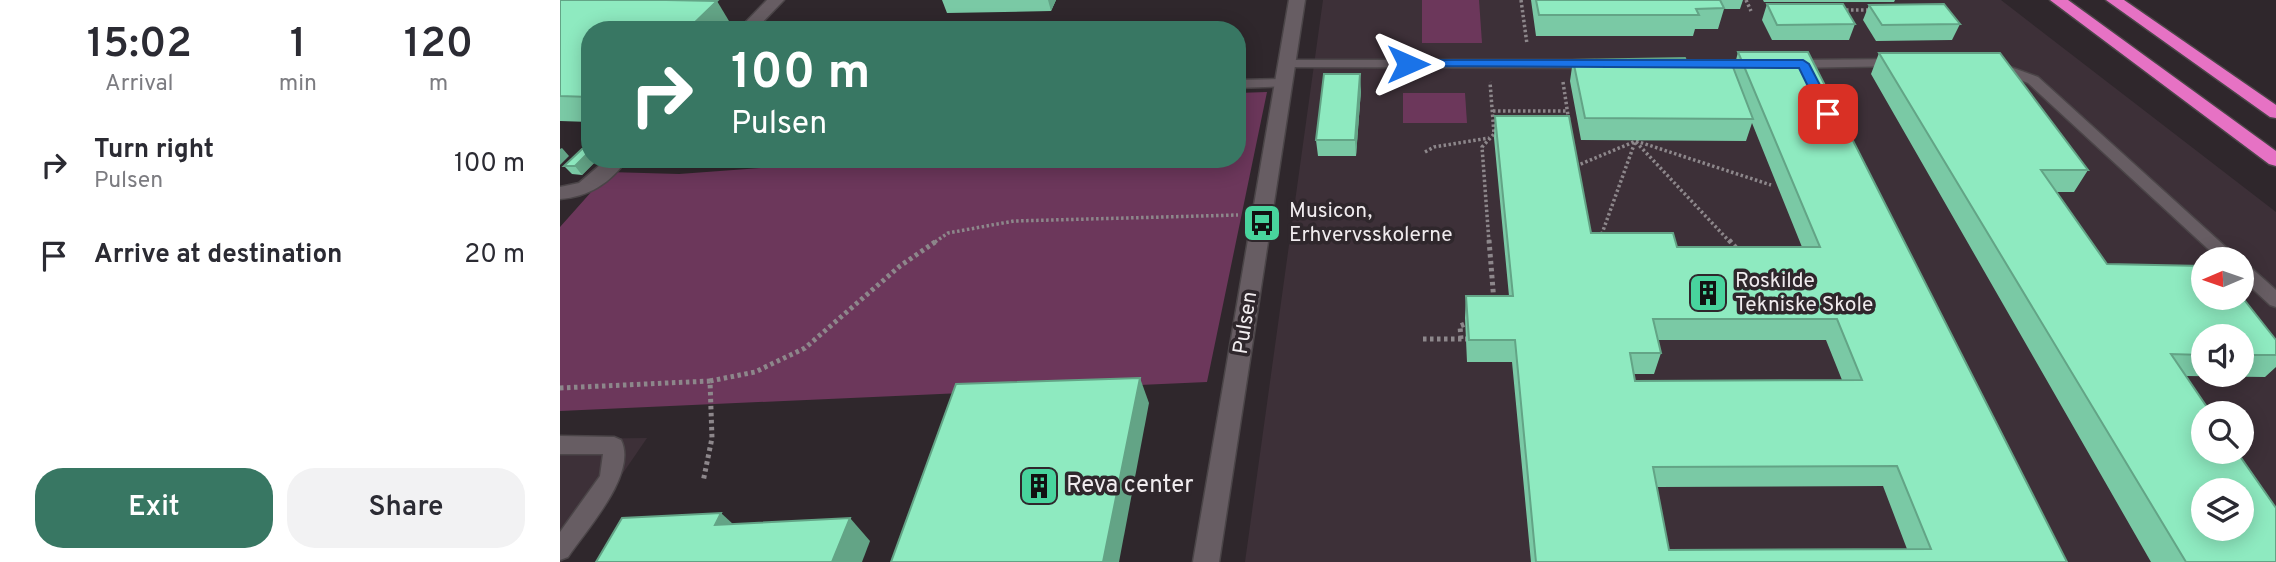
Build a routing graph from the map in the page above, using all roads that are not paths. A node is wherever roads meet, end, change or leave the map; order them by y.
1 (776, 0) edge
2 (1297, 0) edge
3 (2059, 0) edge
4 (2114, 0) edge
5 (755, 21) edge
6 (1910, 63) edge
7 (1976, 63) edge
8 (1613, 64) edge
9 (1771, 64) edge
10 (1286, 73) junction
11 (1246, 82) edge
12 (2276, 113) edge
13 (2276, 160) edge
14 (609, 168) edge
15 (564, 193) edge
16 (2217, 247) edge
17 (2254, 281) edge
18 (2276, 300) edge
19 (560, 445) edge
20 (560, 550) edge
21 (1206, 562) edge

1 - 5 street
2 - 10 street, Pulsen
3 - 13 highway
4 - 12 highway
6 - 9 lane
7 - 16 lane
8 - 10 lane
10 - 11 lane
10 - 21 street, Pulsen
14 - 15 street
17 - 18 lane
19 - 20 lane

